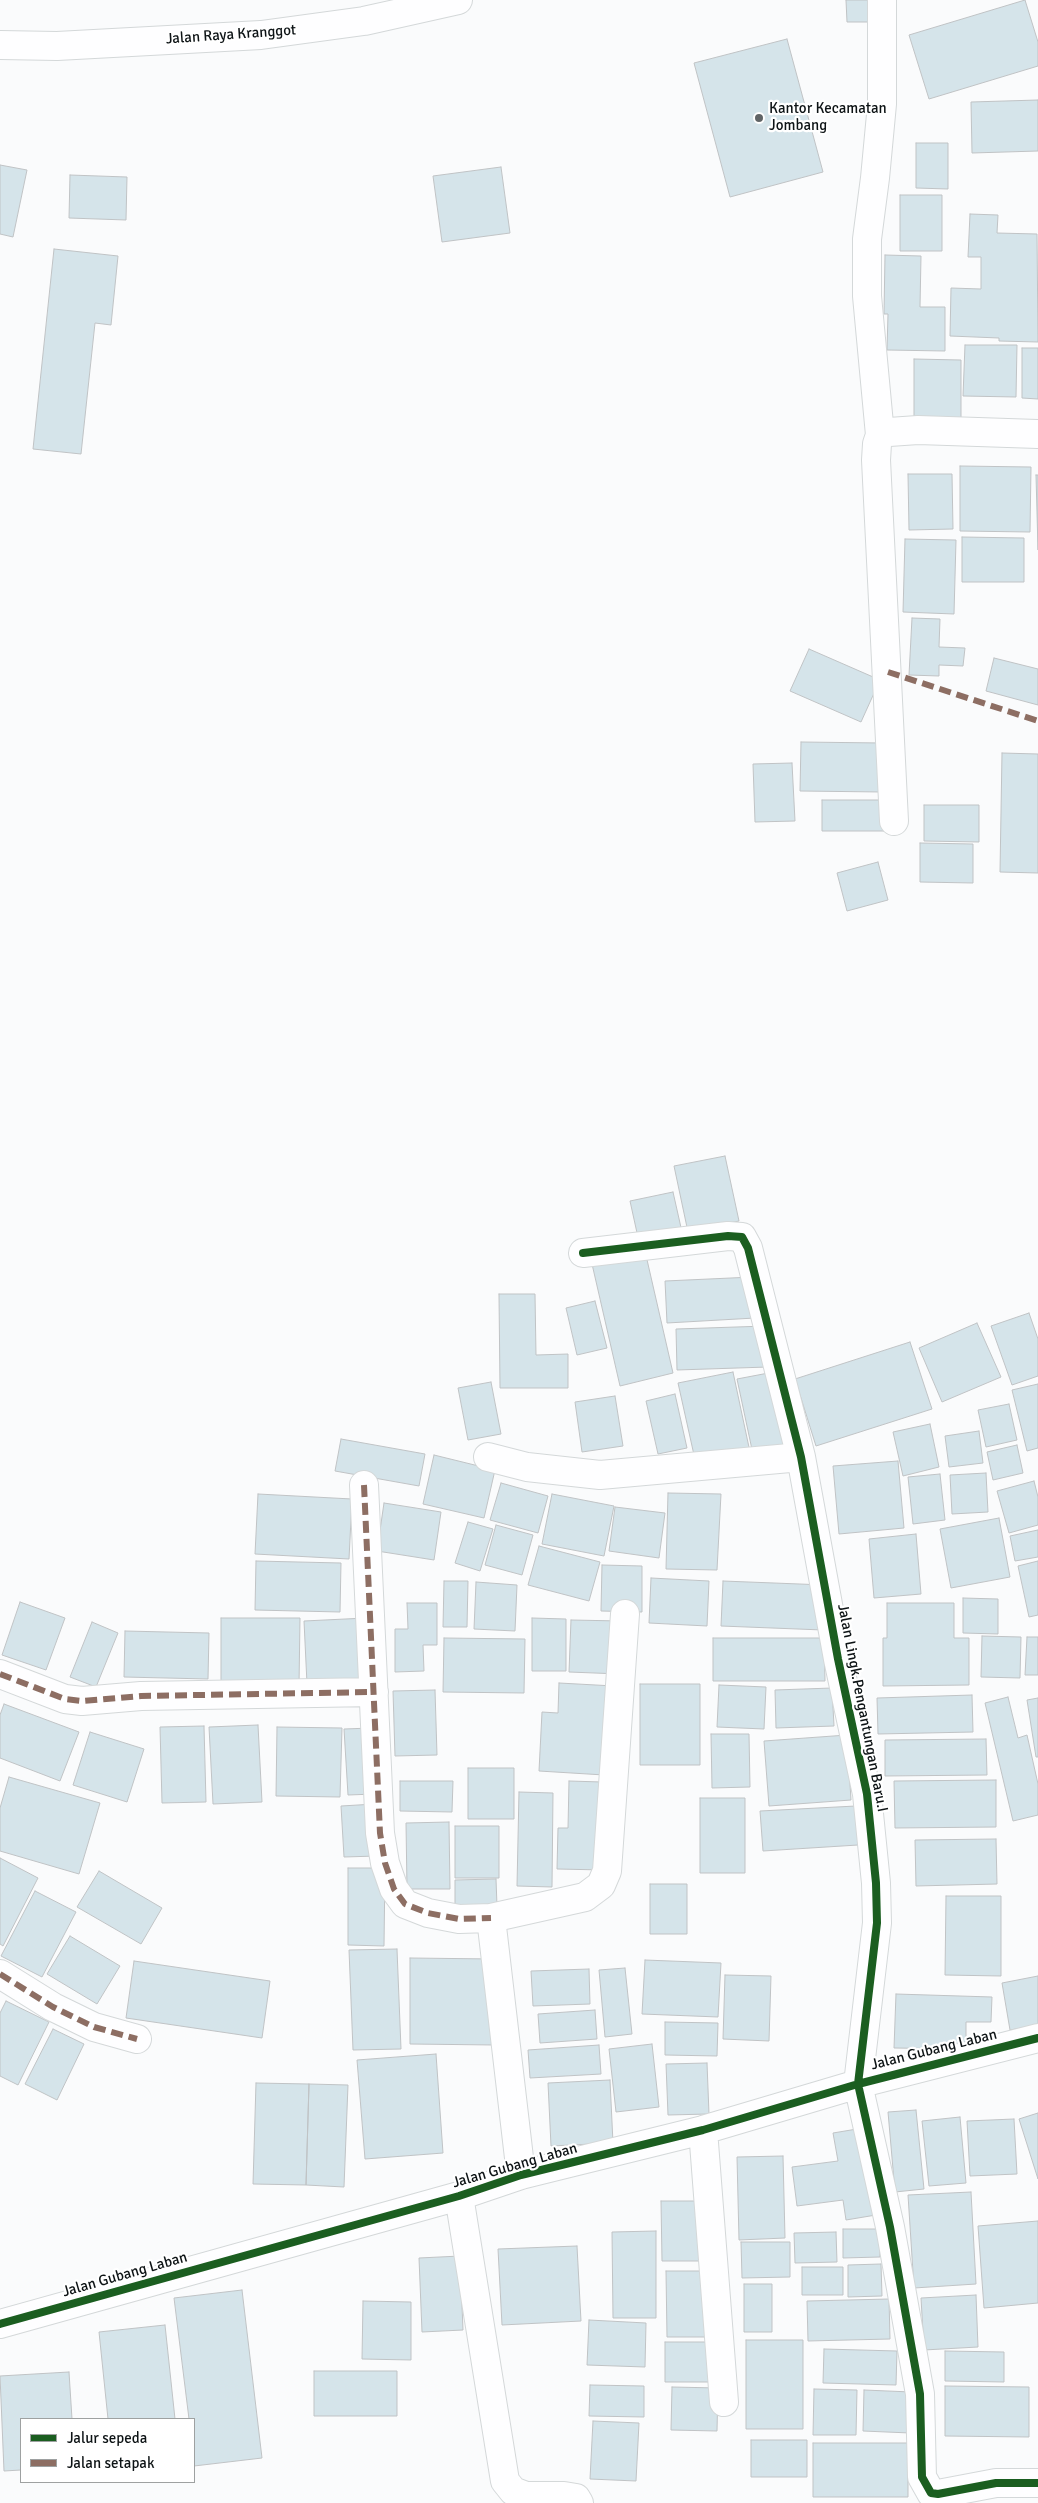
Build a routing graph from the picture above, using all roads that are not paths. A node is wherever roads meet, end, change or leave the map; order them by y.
1 (458, 0) edge
2 (882, 0) edge
3 (0, 45) edge
4 (1038, 434) edge
5 (880, 435) junction
6 (894, 821) dead end
7 (583, 1253) dead end
8 (488, 1457) dead end
9 (801, 1457) junction
10 (364, 1484) dead end
11 (625, 1614) dead end
12 (0, 1674) edge
13 (374, 1692) junction
14 (491, 1918) junction
15 (0, 1974) edge
16 (1038, 2038) edge
17 (137, 2039) dead end
18 (858, 2084) junction
19 (703, 2130) junction
20 (521, 2176) junction
21 (459, 2196) junction
22 (0, 2324) edge
23 (724, 2402) dead end
24 (1038, 2483) edge
25 (579, 2503) edge

1 - 3 street, Jalan Raya Kranggot
2 - 5 street
4 - 5 street
5 - 6 street
7 - 9 street, Jalan Lingk.Pengantungan Baru.I
8 - 9 street
9 - 18 street, Jalan Lingk.Pengantungan Baru.I
10 - 13 street
11 - 14 street
12 - 13 street
13 - 14 street
14 - 20 street
15 - 17 street
16 - 18 street, Jalan Gubang Laban
18 - 19 street, Jalan Gubang Laban
18 - 24 street, Jalan Lingk.Pengantungan Baru.I
19 - 20 street, Jalan Gubang Laban
19 - 23 street
20 - 21 street, Jalan Gubang Laban
21 - 22 street, Jalan Gubang Laban
21 - 25 street

